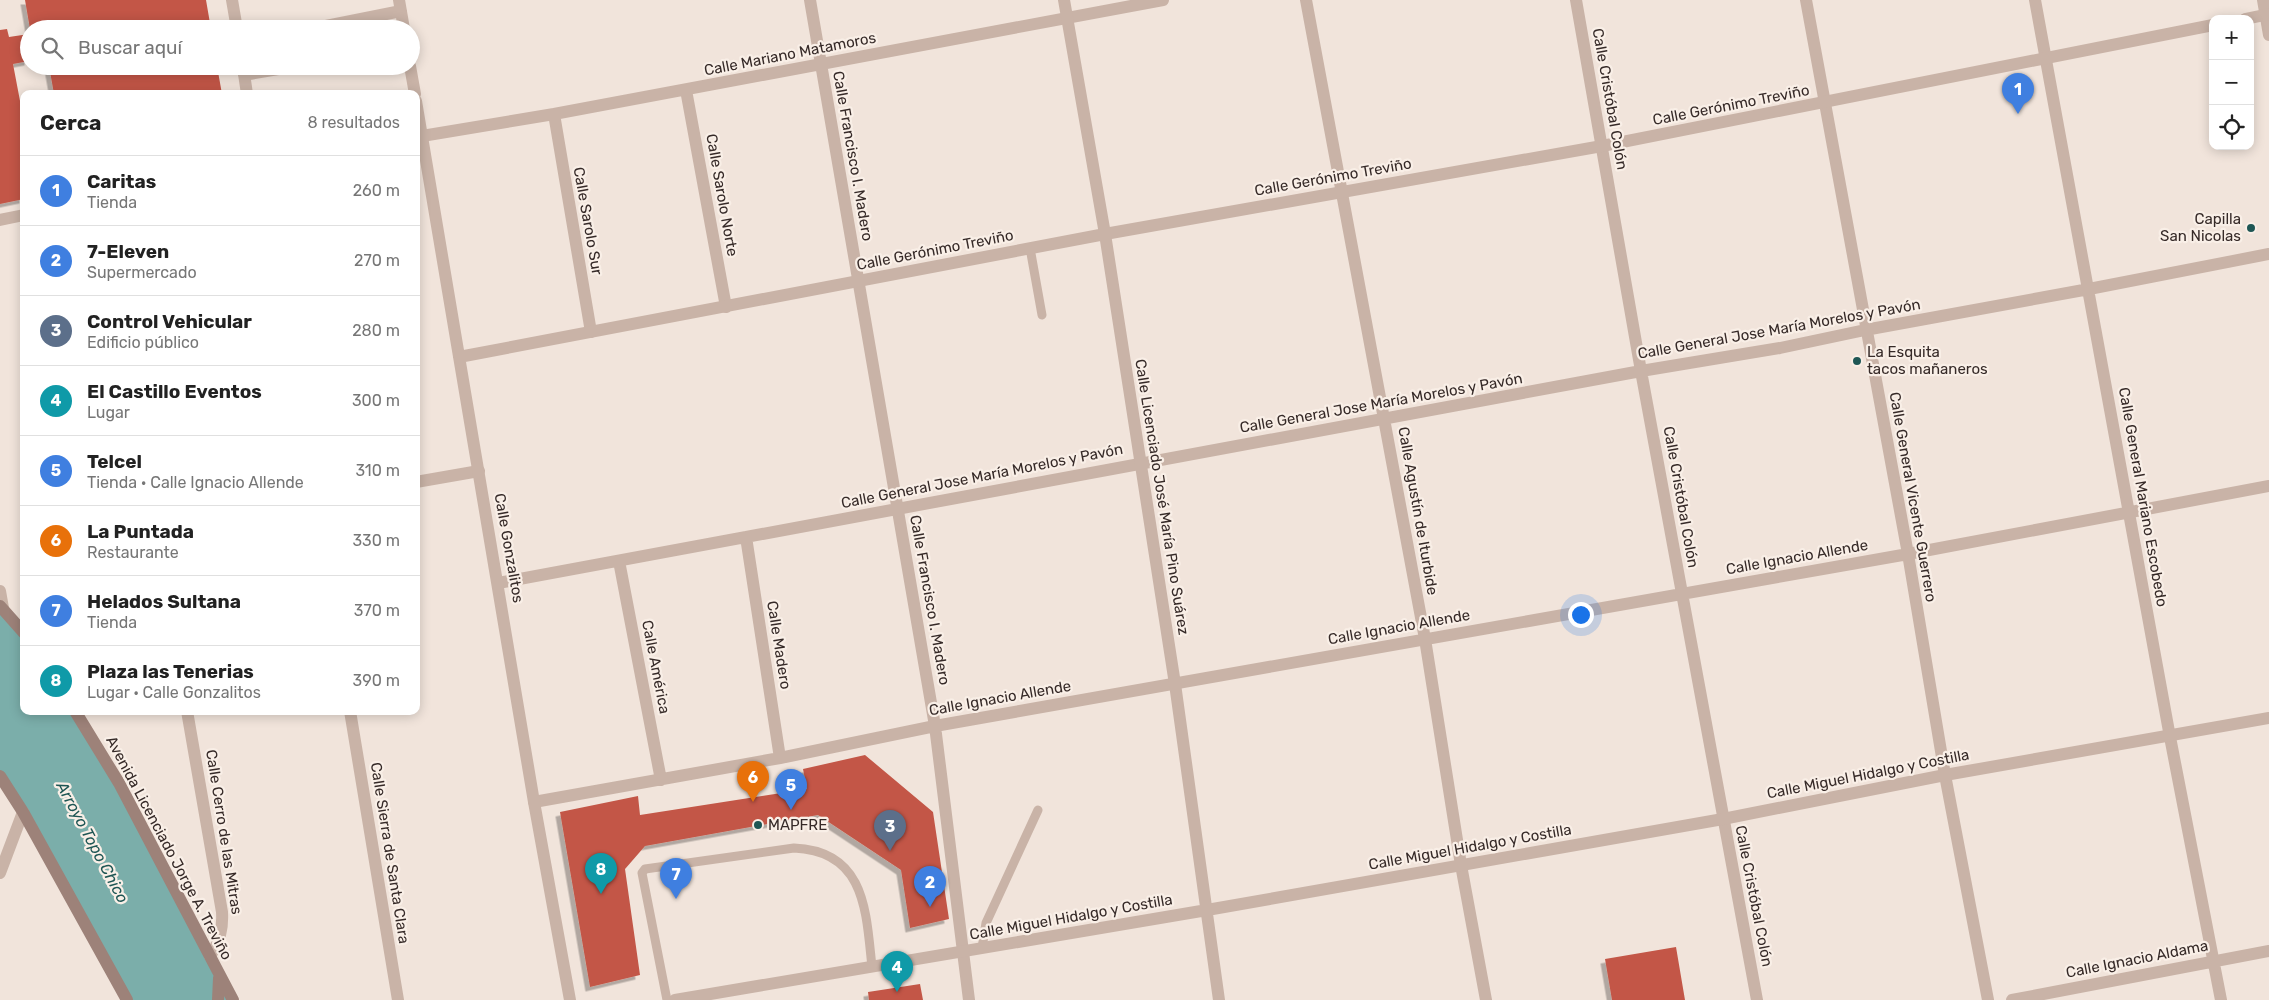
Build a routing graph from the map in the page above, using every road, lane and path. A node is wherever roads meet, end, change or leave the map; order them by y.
1 (232, 0) edge
2 (810, 0) edge
3 (1064, 0) edge
4 (1163, 0) edge
5 (1306, 0) edge
6 (1576, 0) edge
7 (1806, 0) edge
8 (2035, 0) edge
9 (2263, 0) edge
10 (400, 6) edge
11 (2267, 14) edge
12 (1067, 17) junction
13 (2254, 17) edge
14 (235, 20) edge
15 (346, 20) edge
16 (402, 20) edge
17 (2209, 26) edge
18 (2269, 35) edge
19 (2045, 60) junction
20 (821, 65) junction
21 (245, 75) edge
22 (412, 75) edge
23 (246, 90) edge
24 (414, 90) edge
25 (686, 90) junction
26 (1824, 103) junction
27 (554, 114) junction
28 (420, 124) edge
29 (422, 136) junction
30 (1602, 146) junction
31 (1342, 192) junction
32 (20, 216) edge
33 (0, 220) edge
34 (1105, 234) junction
35 (1030, 248) junction
36 (2269, 254) edge
37 (859, 281) junction
38 (2089, 289) junction
39 (726, 307) junction
40 (1042, 314) dead end
41 (1865, 330) junction
42 (591, 332) junction
43 (459, 357) junction
44 (1641, 371) junction
45 (1385, 420) junction
46 (1141, 463) junction
47 (479, 470) junction
48 (420, 481) edge
49 (2269, 486) edge
50 (898, 508) junction
51 (2130, 512) junction
52 (746, 538) junction
53 (1908, 554) junction
54 (619, 561) junction
55 (498, 583) junction
56 (0, 591) edge
57 (1682, 594) junction
58 (1, 607) edge
59 (20, 628) edge
60 (1426, 639) junction
61 (1175, 684) junction
62 (78, 715) edge
63 (188, 715) edge
64 (351, 715) edge
65 (2269, 718) edge
66 (935, 726) junction
67 (2170, 737) junction
68 (780, 758) junction
69 (0, 776) edge
70 (1945, 776) junction
71 (660, 780) junction
72 (534, 802) junction
73 (1038, 810) dead end
74 (23, 812) junction
75 (1723, 819) junction
76 (1460, 865) junction
77 (0, 873) edge
78 (1207, 910) junction
79 (982, 948) junction
80 (2269, 951) edge
81 (961, 952) junction
82 (210, 956) junction
83 (2213, 961) junction
84 (872, 967) junction
85 (219, 975) junction
86 (219, 995) edge
87 (128, 1000) edge
88 (233, 1000) edge
89 (398, 1000) edge
90 (570, 1000) edge
91 (668, 1000) edge
92 (675, 1000) edge
93 (969, 1000) edge
94 (1219, 1000) edge
95 (1486, 1000) edge
96 (1757, 1000) edge
97 (1988, 1000) edge
98 (2012, 1000) edge
99 (2221, 1000) edge

1 - 14 street
2 - 20 street, Calle Francisco I. Madero
3 - 12 street, Calle Licenciado José María Pino Suárez
4 - 12 street, Calle Mariano Matamoros
5 - 31 street, Calle Agustín de Iturbide
6 - 30 street, Calle Cristóbal Colón
7 - 26 street, Calle General Vicente Guerrero
8 - 19 street, Calle General Mariano Escobedo
9 - 11 street
10 - 15 street
10 - 16 street
11 - 13 street
11 - 18 street
12 - 20 street, Calle Mariano Matamoros
12 - 34 street, Calle Licenciado José María Pino Suárez
17 - 19 street, Calle Gerónimo Treviño
19 - 26 street, Calle Gerónimo Treviño
19 - 38 street, Calle General Mariano Escobedo
20 - 25 street, Calle Mariano Matamoros
20 - 37 street, Calle Francisco I. Madero
21 - 23 street
22 - 24 street
25 - 27 street, Calle Mariano Matamoros
25 - 39 street, Calle Sarolo Norte
26 - 30 street, Calle Gerónimo Treviño
26 - 41 street, Calle General Vicente Guerrero
27 - 29 street, Calle Mariano Matamoros
27 - 42 street, Calle Sarolo Sur
28 - 29 street, Calle Gonzalitos
29 - 43 street, Calle Gonzalitos
30 - 31 street, Calle Gerónimo Treviño
30 - 44 street, Calle Cristóbal Colón
31 - 34 street, Calle Gerónimo Treviño
31 - 45 street, Calle Agustín de Iturbide
32 - 33 street
34 - 35 street, Calle Gerónimo Treviño
34 - 46 street, Calle Licenciado José María Pino Suárez
35 - 37 street, Calle Gerónimo Treviño
35 - 40 lane
36 - 38 street, Calle General Jose María Morelos y Pavón
37 - 39 street, Calle Gerónimo Treviño
37 - 50 street, Calle Francisco I. Madero
38 - 41 street, Calle General Jose María Morelos y Pavón
38 - 51 street, Calle General Mariano Escobedo
39 - 42 street, Calle Gerónimo Treviño
41 - 44 street, Calle General Jose María Morelos y Pavón
41 - 53 street, Calle General Vicente Guerrero
42 - 43 street, Calle Gerónimo Treviño
43 - 47 street, Calle Gonzalitos
44 - 45 street, Calle General Jose María Morelos y Pavón
44 - 57 street, Calle Cristóbal Colón
45 - 46 street, Calle General Jose María Morelos y Pavón
45 - 60 street, Calle Agustín de Iturbide
46 - 50 street, Calle General Jose María Morelos y Pavón
46 - 61 street, Calle Licenciado José María Pino Suárez
47 - 48 street
47 - 55 street, Calle Gonzalitos
49 - 51 street, Calle Ignacio Allende
50 - 52 street, Calle General Jose María Morelos y Pavón
50 - 66 street, Calle Francisco I. Madero
51 - 53 street, Calle Ignacio Allende
51 - 67 street, Calle General Mariano Escobedo
52 - 54 street, Calle General Jose María Morelos y Pavón
52 - 68 street, Calle Madero
53 - 57 street, Calle Ignacio Allende
53 - 70 street, Calle General Vicente Guerrero
54 - 55 street, Calle General Jose María Morelos y Pavón
54 - 71 street, Calle América
55 - 72 street, Calle Gonzalitos
56 - 58 street
57 - 60 street, Calle Ignacio Allende
57 - 75 street, Calle Cristóbal Colón
58 - 59 main road
60 - 61 street, Calle Ignacio Allende
60 - 76 street, Calle Agustín de Iturbide
61 - 66 street, Calle Ignacio Allende
61 - 78 street, Calle Licenciado José María Pino Suárez
62 - 82 main road, Avenida Licenciado Jorge A. Treviño
63 - 82 street, Calle Cerro de las Mitras
64 - 89 street, Calle Sierra de Santa Clara
65 - 67 street, Calle Miguel Hidalgo y Costilla
66 - 68 street, Calle Ignacio Allende
66 - 81 street, Calle Francisco I. Madero
67 - 70 street, Calle Miguel Hidalgo y Costilla
67 - 83 street, Calle General Mariano Escobedo
68 - 71 street, Calle Ignacio Allende
69 - 74 main road
70 - 75 street, Calle Miguel Hidalgo y Costilla
70 - 97 street, Calle General Vicente Guerrero
71 - 72 street, Calle Ignacio Allende
72 - 90 street, Calle Gonzalitos
73 - 79 lane
74 - 77 street
74 - 87 main road
75 - 76 street, Calle Miguel Hidalgo y Costilla
75 - 96 street, Calle Cristóbal Colón
76 - 78 street, Calle Miguel Hidalgo y Costilla
76 - 95 street, Calle Agustín de Iturbide
78 - 79 street, Calle Miguel Hidalgo y Costilla
78 - 94 street, Calle Licenciado José María Pino Suárez
79 - 81 street, Calle Miguel Hidalgo y Costilla
80 - 83 street, Calle Ignacio Aldama
81 - 84 street, Calle Miguel Hidalgo y Costilla
81 - 93 street, Calle Francisco I. Madero
82 - 85 main road, Avenida Licenciado Jorge A. Treviño
83 - 98 street, Calle Ignacio Aldama
83 - 99 street, Calle General Mariano Escobedo
84 - 91 lane
84 - 92 street, Calle Miguel Hidalgo y Costilla
85 - 86 main road
85 - 88 main road, Avenida Licenciado Jorge A. Treviño

